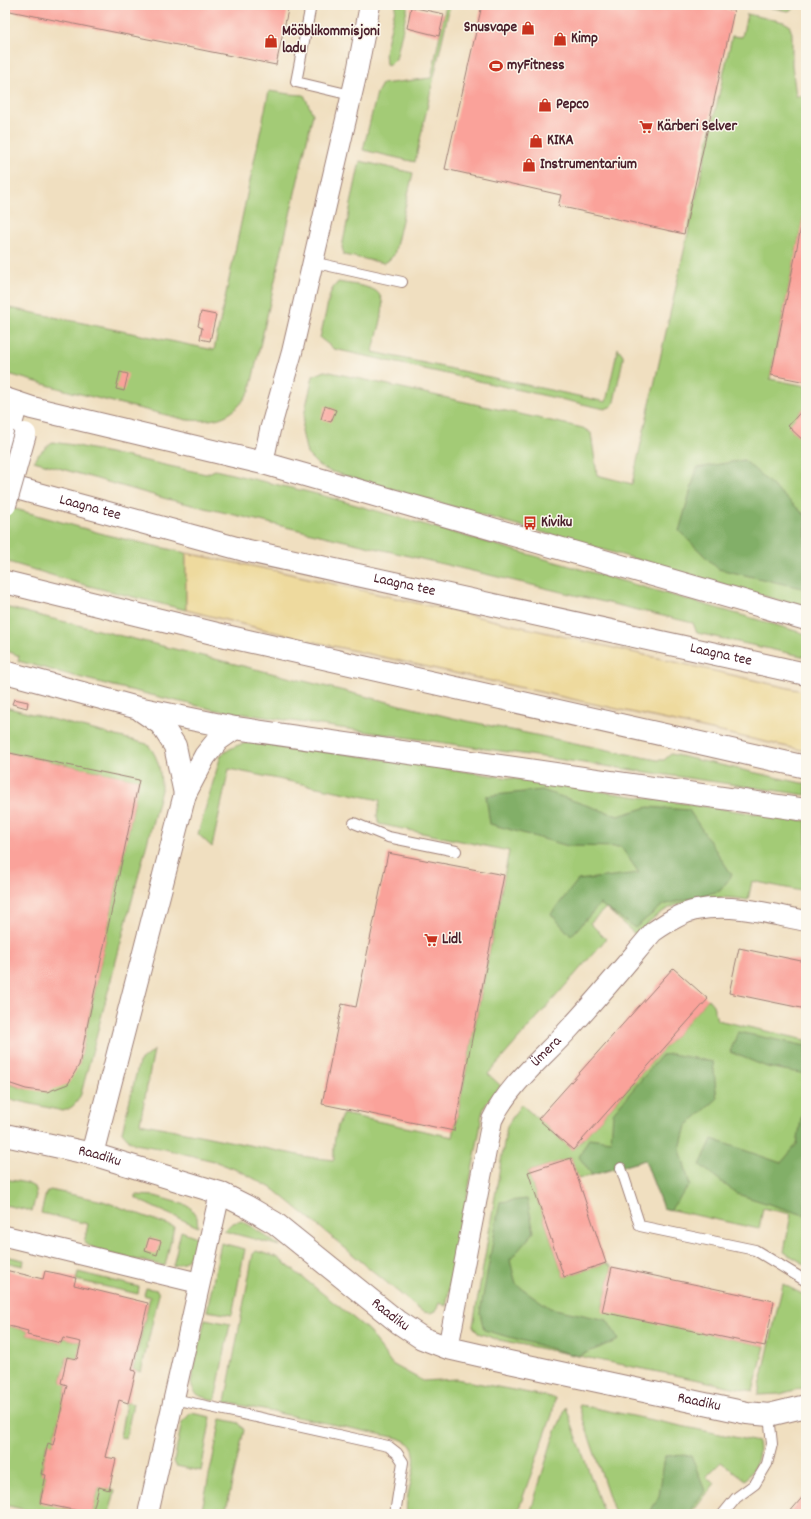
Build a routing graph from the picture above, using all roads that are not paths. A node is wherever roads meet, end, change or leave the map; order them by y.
1 (311, 5) edge
2 (370, 5) edge
3 (351, 95) junction
4 (312, 262) junction
5 (402, 282) dead end
6 (18, 404) edge
7 (13, 436) edge
8 (263, 463) junction
9 (5, 485) edge
10 (5, 505) edge
11 (5, 582) edge
12 (806, 619) edge
13 (5, 672) edge
14 (806, 674) edge
15 (138, 708) junction
16 (235, 728) junction
17 (806, 767) edge
18 (185, 794) junction
19 (806, 810) edge
20 (354, 823) dead end
21 (456, 851) dead end
22 (806, 921) edge
23 (5, 1135) edge
24 (92, 1154) junction
25 (621, 1168) dead end
26 (220, 1193) junction
27 (5, 1236) edge
28 (806, 1281) edge
29 (199, 1283) junction
30 (448, 1348) junction
31 (174, 1399) junction
32 (806, 1406) edge
33 (769, 1415) junction
34 (148, 1514) edge
35 (395, 1514) edge
36 (723, 1514) edge

1 - 3 lane
2 - 3 street
3 - 4 street
4 - 5 lane
4 - 8 street
6 - 7 street
6 - 8 street
7 - 10 street, bridge
8 - 12 street
9 - 14 street, Laagna tee
11 - 17 street
13 - 15 street
15 - 16 street
15 - 18 street
16 - 18 street
16 - 19 street
18 - 24 street
20 - 21 lane
22 - 30 street, Ümera
23 - 24 street, Raadiku
24 - 26 street, Raadiku
25 - 28 lane
26 - 29 street
26 - 30 street, Raadiku
27 - 29 street
29 - 31 street
30 - 33 street, Raadiku
31 - 34 street
31 - 35 lane
32 - 33 street, Raadiku
33 - 36 lane

